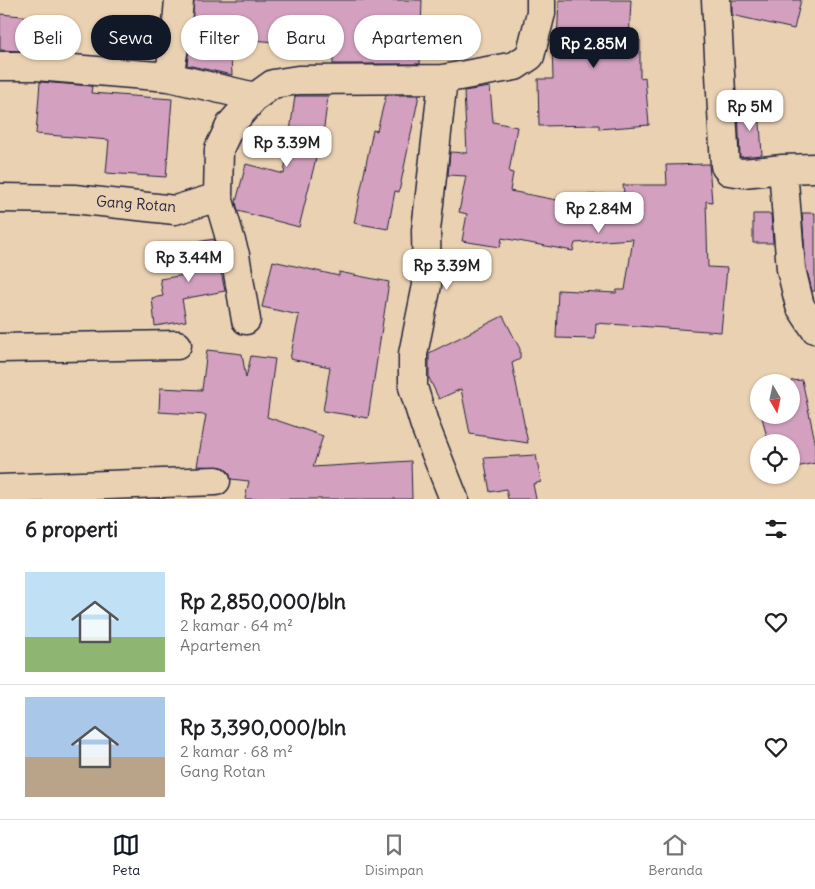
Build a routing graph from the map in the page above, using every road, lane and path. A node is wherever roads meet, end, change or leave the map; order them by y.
1 (179, 0) edge
2 (541, 0) edge
3 (716, 0) edge
4 (0, 66) edge
5 (169, 77) junction
6 (443, 79) junction
7 (255, 97) junction
8 (815, 168) edge
9 (783, 169) junction
10 (218, 197) junction
11 (0, 198) edge
12 (246, 320) dead end
13 (815, 329) edge
14 (177, 345) dead end
15 (0, 348) edge
16 (216, 481) dead end
17 (0, 489) edge
18 (454, 499) edge

1 - 5 street
2 - 6 street
3 - 9 street
4 - 5 street
5 - 7 street
6 - 7 street
6 - 18 street
7 - 10 street
8 - 9 street
9 - 13 street
10 - 11 street, Gang Rotan
10 - 12 street
14 - 15 street
16 - 17 street

